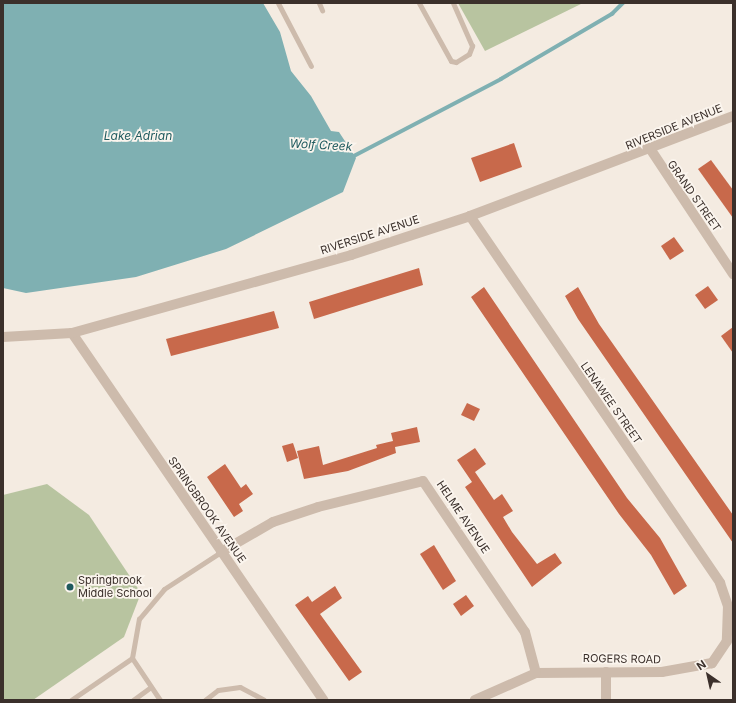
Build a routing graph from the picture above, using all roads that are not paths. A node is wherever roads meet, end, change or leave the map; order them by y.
1 (278, 3) edge
2 (318, 3) edge
3 (419, 3) edge
4 (453, 3) edge
5 (322, 10) dead end
6 (311, 66) dead end
7 (733, 116) edge
8 (651, 150) junction
9 (470, 216) junction
10 (733, 274) edge
11 (72, 333) junction
12 (3, 337) edge
13 (221, 552) junction
14 (728, 606) joint
15 (132, 658) junction
16 (606, 672) junction
17 (536, 673) junction
18 (151, 687) junction
19 (71, 700) edge
20 (133, 700) edge
21 (160, 700) edge
22 (205, 700) edge
23 (264, 700) edge
24 (323, 700) edge
25 (475, 700) edge
26 (606, 700) edge

1 - 6 lane
2 - 5 lane
3 - 4 lane
7 - 8 street, RIVERSIDE AVENUE
8 - 9 street, RIVERSIDE AVENUE
8 - 10 street, GRAND STREET
9 - 11 street, RIVERSIDE AVENUE
9 - 14 street, LENAWEE STREET
11 - 12 street, RIVERSIDE AVENUE
11 - 13 street, SPRINGBROOK AVENUE
13 - 15 lane
13 - 17 street, HELME AVENUE
13 - 24 street, SPRINGBROOK AVENUE
14 - 16 street, ROGERS ROAD
15 - 18 lane
15 - 19 lane
16 - 17 street, ROGERS ROAD
16 - 26 street
17 - 25 street, ROGERS ROAD
18 - 20 lane
18 - 21 lane
22 - 23 lane

